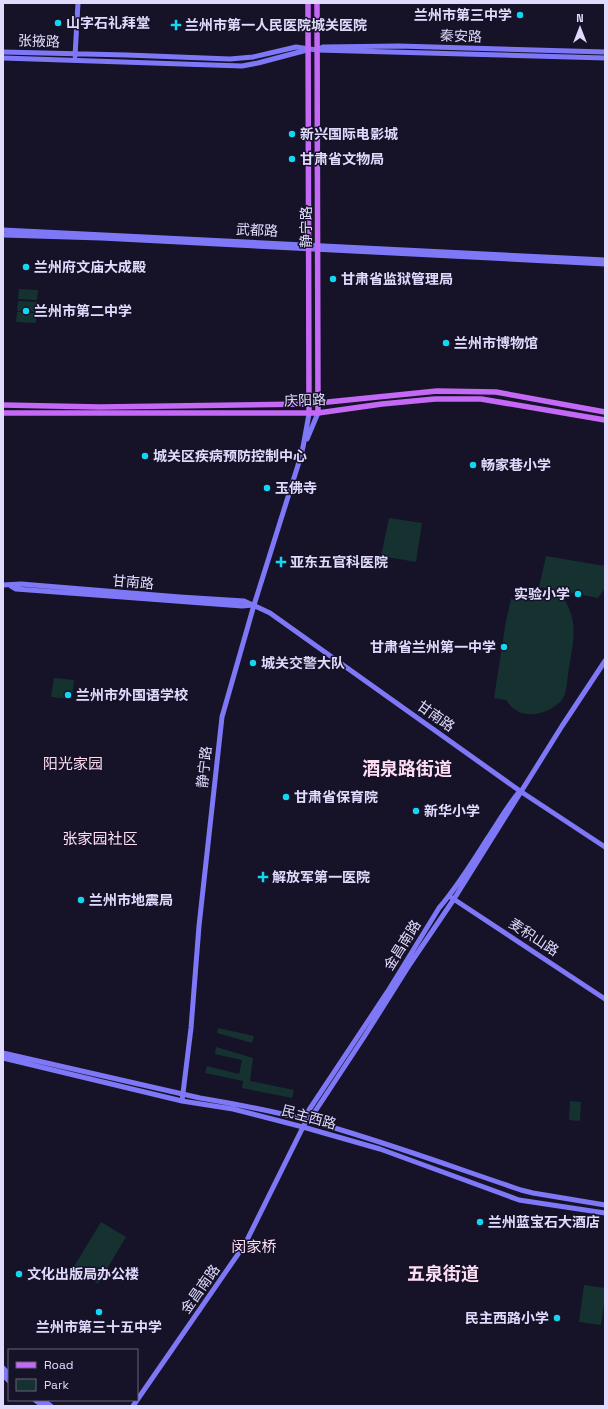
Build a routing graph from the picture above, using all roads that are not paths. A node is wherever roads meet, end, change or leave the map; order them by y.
1 (78, 3) edge
2 (308, 3) edge
3 (317, 3) edge
4 (308, 50) junction
5 (317, 50) junction
6 (3, 52) edge
7 (605, 52) edge
8 (74, 57) junction
9 (3, 58) edge
10 (605, 58) edge
11 (3, 230) edge
12 (3, 235) edge
13 (308, 246) junction
14 (318, 247) junction
15 (605, 260) edge
16 (605, 264) edge
17 (308, 404) junction
18 (318, 404) junction
19 (5, 405) edge
20 (605, 412) edge
21 (3, 413) edge
22 (318, 413) junction
23 (309, 414) junction
24 (605, 420) edge
25 (303, 447) junction
26 (3, 584) edge
27 (254, 605) junction
28 (605, 661) edge
29 (520, 791) junction
30 (605, 847) edge
31 (451, 897) junction
32 (605, 998) edge
33 (3, 1053) edge
34 (3, 1058) edge
35 (184, 1094) junction
36 (182, 1101) junction
37 (308, 1117) junction
38 (303, 1127) junction
39 (605, 1205) edge
40 (605, 1213) edge
41 (138, 1399) edge

1 - 8 main road
2 - 4 main road, 静宁路
3 - 5 main road, 静宁路
4 - 5 main road, 秦安路
4 - 8 main road, 秦安路
4 - 13 main road, 静宁路
5 - 7 main road, 秦安路
5 - 10 main road, 秦安路
5 - 14 main road, 静宁路
6 - 8 main road, 张掖路
8 - 9 main road
11 - 13 main road, 武都路
12 - 13 main road, 武都路
13 - 14 main road, 武都路
13 - 17 main road, 静宁路
14 - 15 main road, 武都路
14 - 16 main road, 武都路
14 - 18 main road, 静宁路
17 - 18 main road, 庆阳路
17 - 19 main road, 庆阳路
17 - 23 main road, 静宁路
18 - 20 main road, 庆阳路
18 - 22 main road, 静宁路
21 - 23 main road, 庆阳路
22 - 23 main road, 庆阳路
22 - 24 main road, 庆阳路
22 - 25 main road, 静宁路
23 - 25 main road, 静宁路
25 - 27 main road, 静宁路
26 - 27 main road, 甘南路
27 - 29 main road, 甘南路
27 - 35 main road, 静宁路
28 - 29 main road, 金昌南路
29 - 30 main road, 甘南路
29 - 31 main road, 金昌南路
31 - 32 main road, 麦积山路
31 - 37 main road, 金昌南路
33 - 35 main road, 民主西路
34 - 36 main road, 民主西路
35 - 36 main road, 静宁路
35 - 37 main road, 民主西路
36 - 38 main road, 民主西路
37 - 38 main road, 金昌南路
37 - 39 main road, 民主西路
38 - 40 main road, 民主西路
38 - 41 main road, 金昌南路

